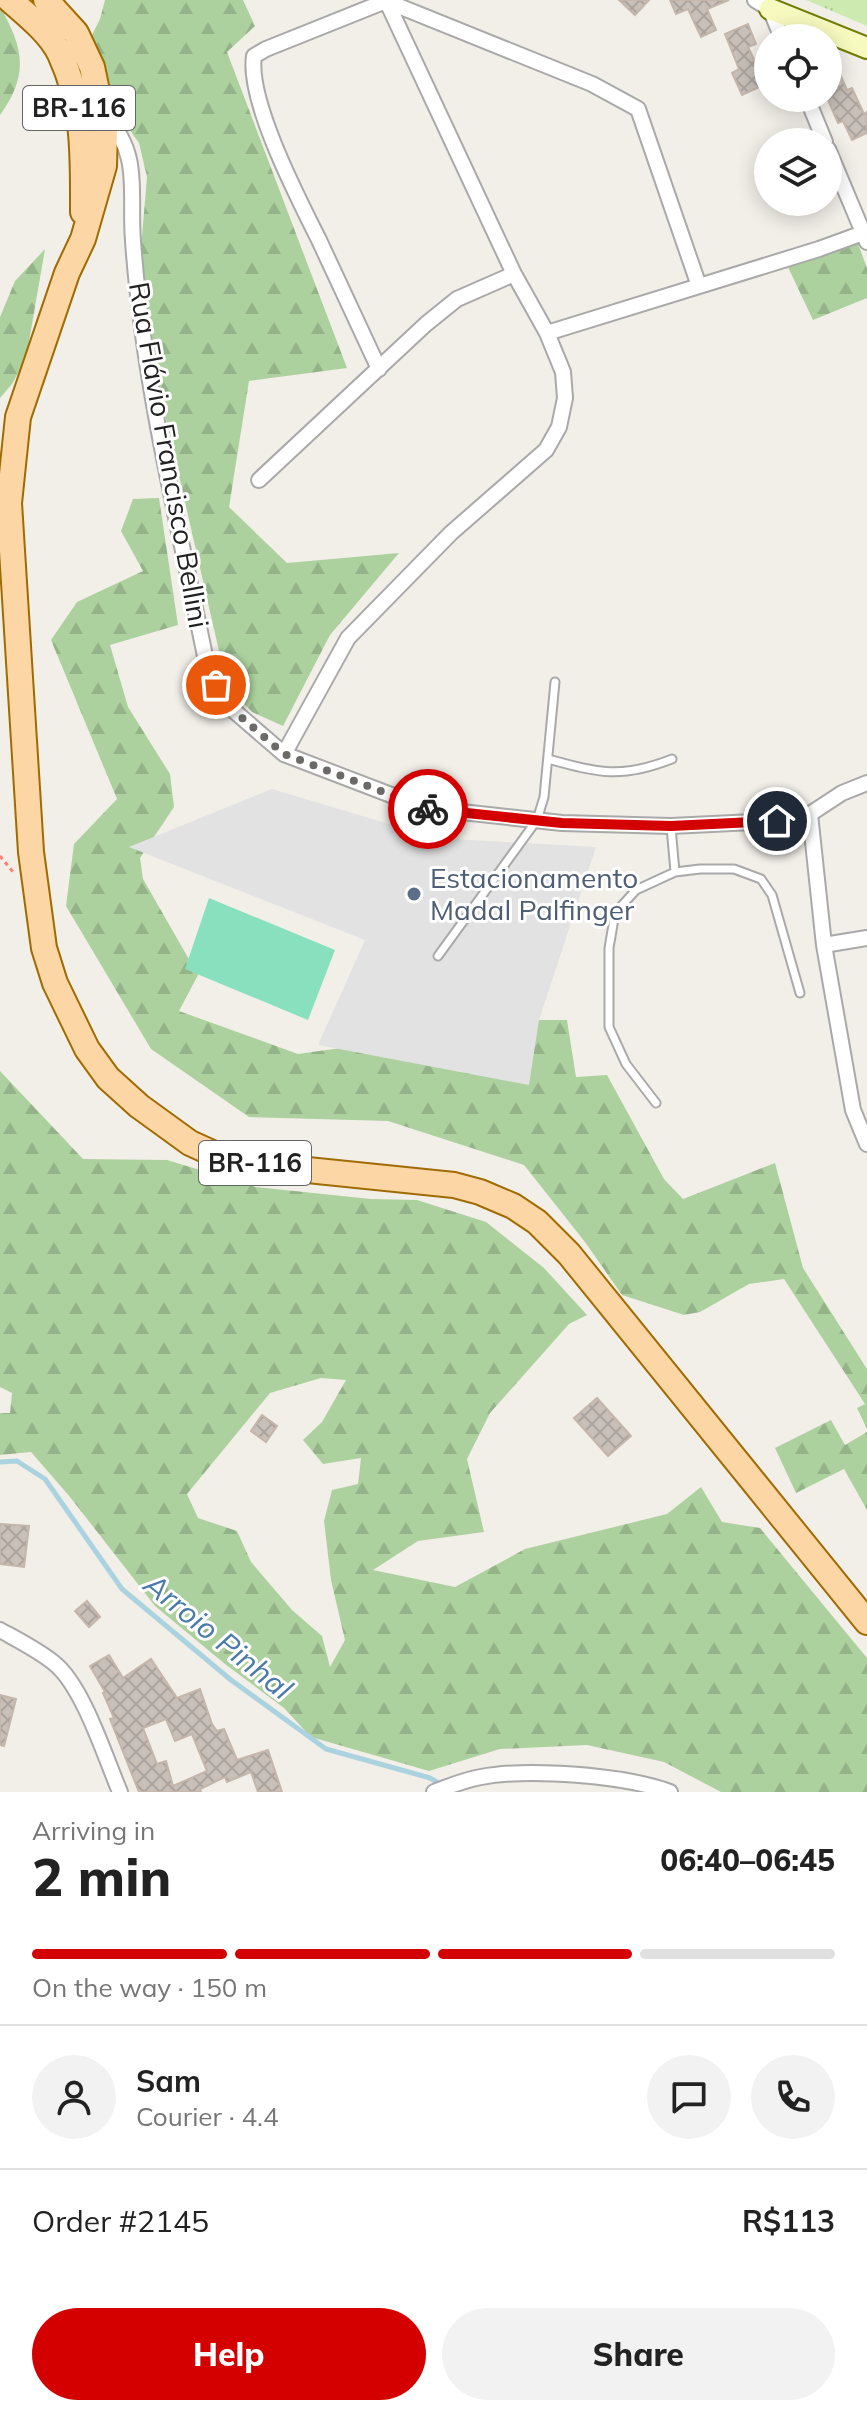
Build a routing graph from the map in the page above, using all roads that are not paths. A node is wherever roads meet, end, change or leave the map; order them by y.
1 (10, 0) edge
2 (46, 0) edge
3 (386, 0) edge
4 (762, 5) edge
5 (56, 17) edge
6 (774, 24) edge
7 (867, 48) edge
8 (76, 102) junction
9 (102, 113) junction
10 (842, 183) edge
11 (865, 238) edge
12 (83, 239) junction
13 (514, 274) junction
14 (699, 286) junction
15 (547, 333) junction
16 (379, 369) junction
17 (259, 480) dead end
18 (555, 682) dead end
19 (284, 754) junction
20 (548, 759) junction
21 (672, 759) dead end
22 (867, 783) edge
23 (810, 814) junction
24 (537, 820) junction
25 (671, 826) junction
26 (675, 872) junction
27 (867, 938) edge
28 (824, 945) junction
29 (438, 956) dead end
30 (800, 993) dead end
31 (656, 1103) dead end
32 (860, 1109) edge
33 (867, 1144) edge
34 (867, 1622) edge
35 (0, 1630) edge
36 (120, 1792) edge
37 (434, 1792) edge
38 (670, 1792) edge

1 - 5 main road, BR-116
2 - 5 main road, BR-116
3 - 13 street
3 - 14 street
3 - 16 street
4 - 6 street
4 - 7 street
5 - 8 main road, BR-116
5 - 9 main road, BR-116
8 - 9 street, Rua Flávio Francisco Bellini
8 - 12 main road, BR-116
9 - 12 main road, BR-116
9 - 19 street, Rua Flávio Francisco Bellini
10 - 11 street
11 - 14 street
12 - 34 main road, BR-116
13 - 15 street
13 - 16 street
14 - 15 street
15 - 19 street
16 - 17 street
18 - 20 lane
19 - 24 street, Rua Flávio Francisco Bellini
20 - 21 lane
20 - 24 lane
22 - 23 street
23 - 25 street, Rua Flávio Francisco Bellini
23 - 28 street
24 - 25 street, Rua Flávio Francisco Bellini
24 - 29 lane
25 - 26 lane
26 - 30 lane
26 - 31 lane
27 - 28 street
28 - 32 street
32 - 33 street
35 - 36 street
37 - 38 street

